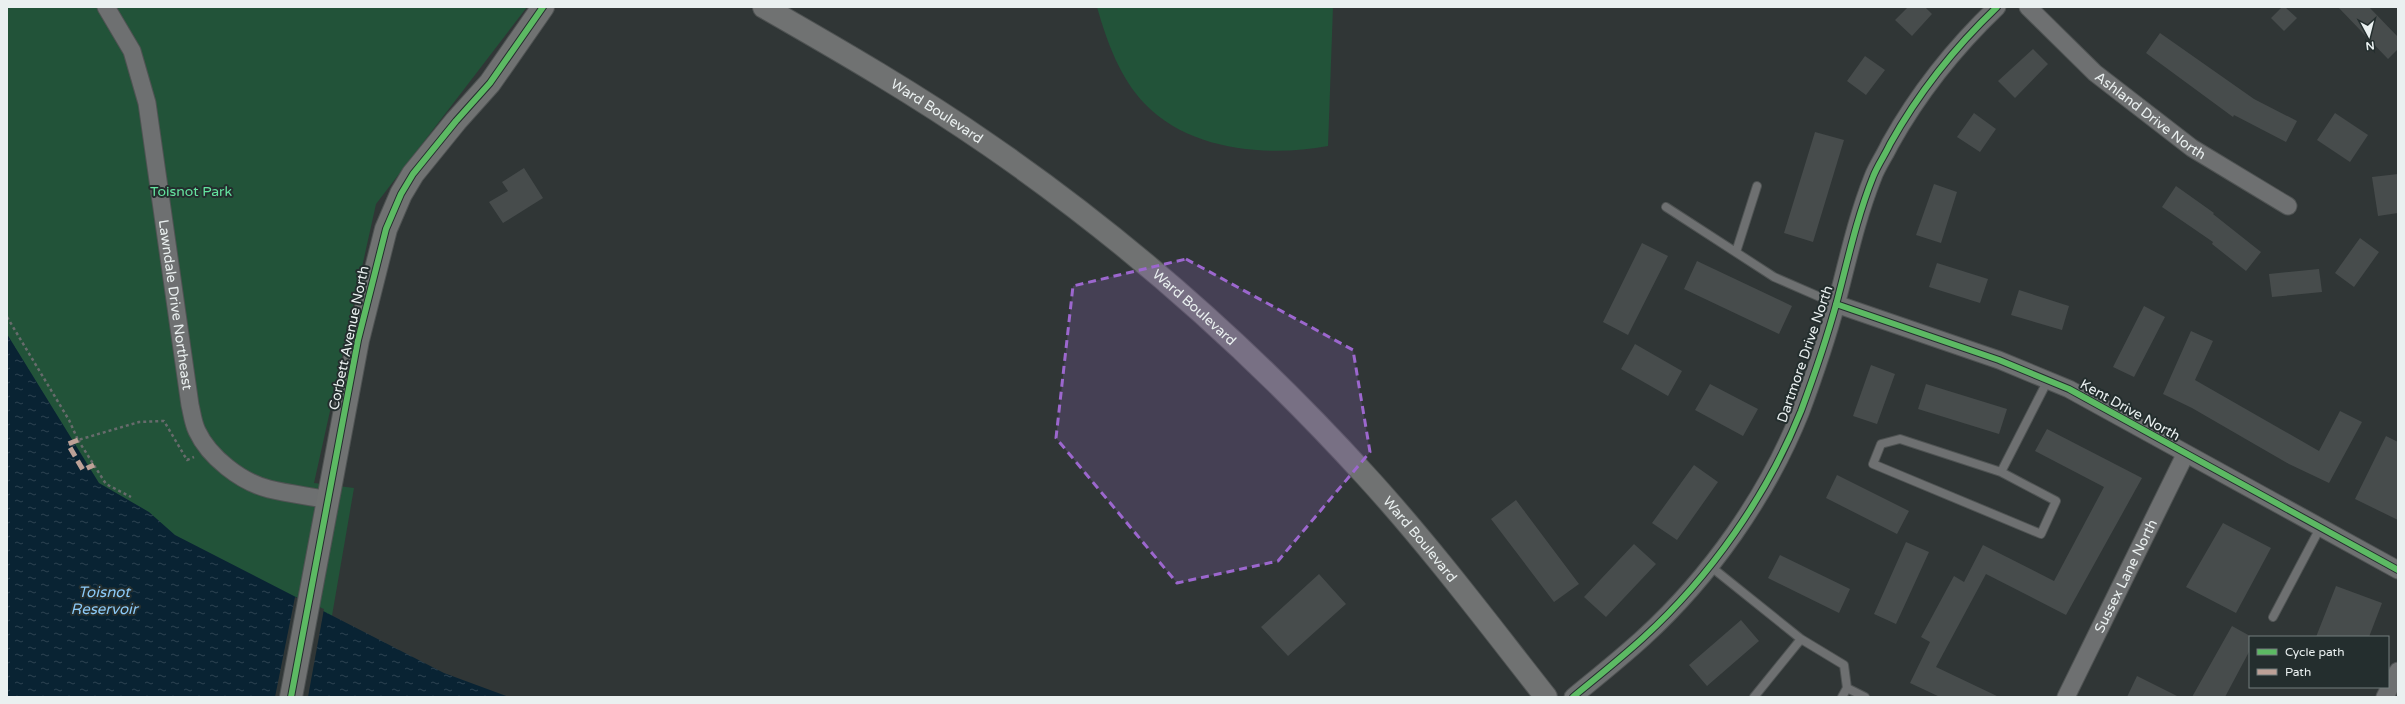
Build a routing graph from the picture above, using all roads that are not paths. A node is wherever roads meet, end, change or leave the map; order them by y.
1 (106, 7) edge
2 (543, 7) edge
3 (764, 7) edge
4 (1997, 7) edge
5 (2028, 7) edge
6 (1757, 186) dead end
7 (2288, 206) dead end
8 (1666, 207) dead end
9 (1736, 252) junction
10 (1836, 304) junction
11 (2048, 380) junction
12 (2185, 455) junction
13 (2001, 472) junction
14 (329, 500) junction
15 (2320, 528) junction
16 (1710, 566) junction
17 (2398, 570) edge
18 (2273, 618) dead end
19 (1801, 639) junction
20 (2398, 671) edge
21 (1847, 688) junction
22 (291, 697) edge
23 (1546, 697) edge
24 (1573, 697) edge
25 (1754, 697) edge
26 (1842, 697) edge
27 (1865, 697) edge
28 (2066, 697) edge
29 (2385, 697) edge

1 - 14 street, Lawndale Drive Northeast
2 - 14 main road, Corbett Avenue North
3 - 23 main road, Ward Boulevard
4 - 10 street, Dartmore Drive North
5 - 7 street, Ashland Drive North
6 - 9 lane
8 - 9 lane
9 - 10 lane
10 - 11 street, Kent Drive North
10 - 16 street, Dartmore Drive North
11 - 12 street, Kent Drive North
11 - 13 lane
12 - 15 street, Kent Drive North
12 - 28 street, Sussex Lane North
13 - 13 lane
14 - 22 main road, Corbett Avenue North
15 - 17 street, Kent Drive North
15 - 18 lane
16 - 19 lane
16 - 24 street, Dartmore Drive North
19 - 21 lane
19 - 25 lane
20 - 29 street
21 - 26 lane
21 - 27 lane

